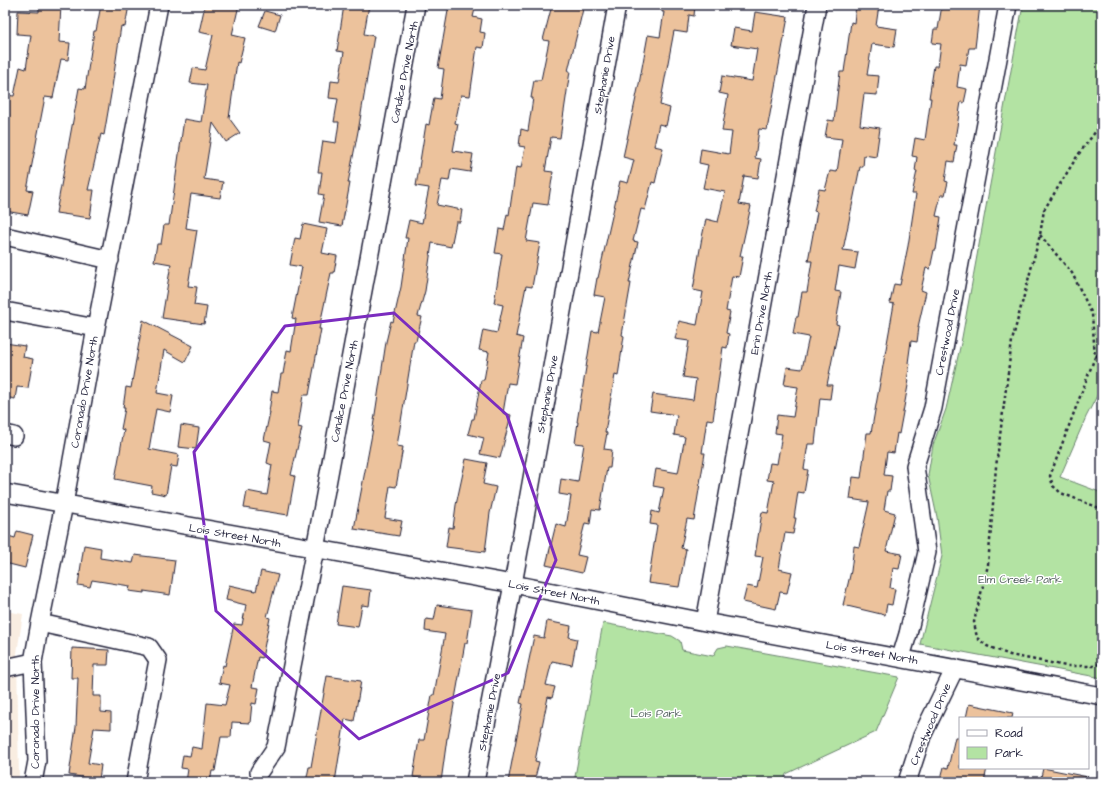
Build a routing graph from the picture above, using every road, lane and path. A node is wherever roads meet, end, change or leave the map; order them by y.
1 (159, 5) edge
2 (416, 5) edge
3 (617, 5) edge
4 (817, 5) edge
5 (1008, 5) edge
6 (1102, 123) edge
7 (1040, 235) junction
8 (5, 236) edge
9 (110, 260) junction
10 (5, 311) edge
11 (96, 328) junction
12 (1102, 348) edge
13 (1095, 357) junction
14 (5, 493) edge
15 (64, 504) junction
16 (1102, 509) edge
17 (315, 549) junction
18 (513, 584) junction
19 (705, 622) junction
20 (40, 623) junction
21 (901, 658) junction
22 (33, 662) junction
23 (1102, 662) edge
24 (5, 668) edge
25 (955, 668) junction
26 (1102, 696) edge
27 (259, 772) dead end
28 (33, 782) edge
29 (135, 782) edge
30 (476, 782) edge
31 (907, 782) edge

1 - 9 street, Coronado Drive North
2 - 17 street, Candice Drive North
3 - 18 street, Stephanie Drive
4 - 19 street, Erin Drive North
5 - 21 street, Crestwood Drive
6 - 7 path
7 - 13 path
7 - 23 path
8 - 9 street
9 - 11 street, Coronado Drive North
10 - 11 street
11 - 15 street, Coronado Drive North
12 - 13 path
13 - 16 path
14 - 15 street, Lois Street North
15 - 17 street, Lois Street North
15 - 20 street, Coronado Drive North
17 - 18 street, Lois Street North
17 - 27 street, Candice Drive North
18 - 19 street, Lois Street North
18 - 30 street, Stephanie Drive
19 - 21 street, Lois Street North
20 - 22 street, Coronado Drive North
20 - 29 street
21 - 25 street, Lois Street North
22 - 24 street
22 - 28 street, Coronado Drive North
25 - 26 street, Lois Street North
25 - 31 street, Crestwood Drive

